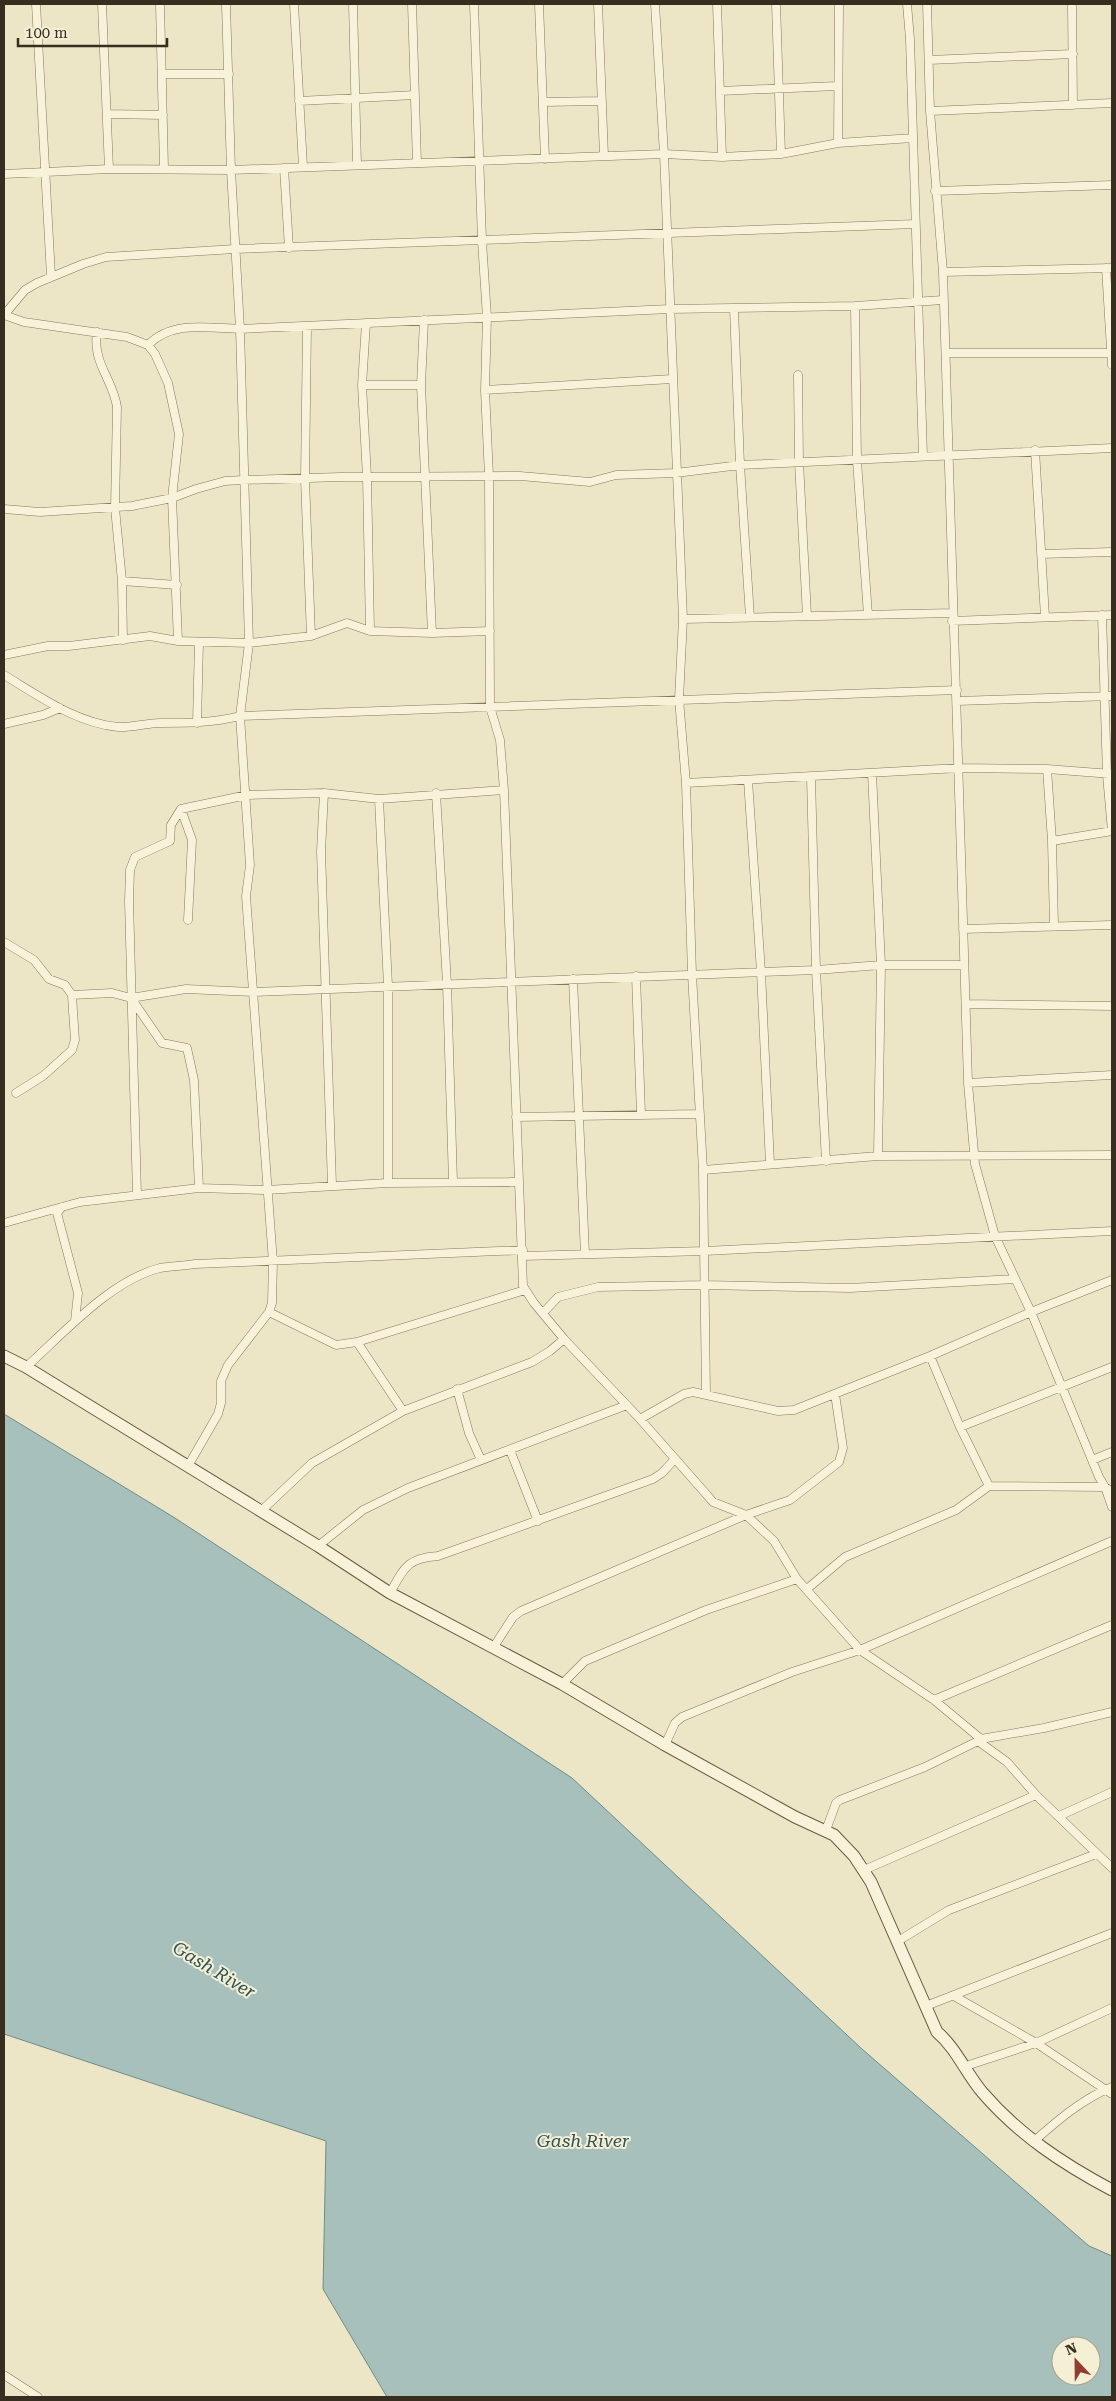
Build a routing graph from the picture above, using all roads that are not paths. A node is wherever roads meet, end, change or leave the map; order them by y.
1 (36, 4) edge
2 (102, 4) edge
3 (160, 4) edge
4 (226, 4) edge
5 (294, 4) edge
6 (353, 4) edge
7 (412, 4) edge
8 (474, 4) edge
9 (539, 4) edge
10 (598, 4) edge
11 (654, 4) edge
12 (717, 4) edge
13 (776, 4) edge
14 (839, 4) edge
15 (907, 4) edge
16 (927, 4) edge
17 (1072, 4) edge
18 (1073, 54) junction
19 (929, 60) junction
20 (162, 74) junction
21 (228, 74) junction
22 (837, 86) junction
23 (779, 88) junction
24 (720, 91) junction
25 (415, 95) junction
26 (355, 99) junction
27 (299, 101) junction
28 (602, 101) junction
29 (543, 102) junction
30 (1112, 103) edge
31 (1074, 105) junction
32 (930, 111) junction
33 (107, 114) junction
34 (163, 115) junction
35 (912, 138) junction
36 (838, 143) junction
37 (664, 154) junction
38 (781, 154) junction
39 (604, 156) junction
40 (722, 157) junction
41 (545, 158) junction
42 (479, 161) junction
43 (417, 163) junction
44 (356, 165) junction
45 (303, 167) junction
46 (164, 168) junction
47 (284, 168) junction
48 (109, 169) junction
49 (231, 170) junction
50 (45, 172) junction
51 (4, 174) edge
52 (1112, 185) edge
53 (935, 191) junction
54 (915, 224) junction
55 (667, 233) junction
56 (482, 241) junction
57 (289, 248) junction
58 (235, 249) junction
59 (1109, 268) edge
60 (943, 272) junction
61 (51, 276) junction
62 (943, 300) junction
63 (918, 303) junction
64 (855, 306) junction
65 (734, 308) junction
66 (670, 309) junction
67 (4, 315) edge
68 (486, 317) junction
69 (424, 320) junction
70 (366, 323) junction
71 (307, 326) junction
72 (240, 329) junction
73 (97, 332) junction
74 (148, 345) junction
75 (946, 353) junction
76 (1112, 353) edge
77 (1112, 365) edge
78 (798, 375) dead end
79 (672, 379) junction
80 (362, 385) junction
81 (421, 385) junction
82 (484, 390) junction
83 (1112, 448) edge
84 (1035, 450) junction
85 (950, 454) junction
86 (923, 456) junction
87 (857, 461) junction
88 (799, 462) junction
89 (740, 465) junction
90 (676, 473) junction
91 (424, 476) junction
92 (489, 476) junction
93 (367, 477) junction
94 (306, 479) junction
95 (243, 480) junction
96 (172, 498) junction
97 (115, 508) junction
98 (4, 509) edge
99 (1112, 552) edge
100 (1041, 554) junction
101 (122, 581) junction
102 (176, 584) junction
103 (868, 615) junction
104 (1102, 615) junction
105 (1112, 615) edge
106 (807, 616) junction
107 (952, 617) junction
108 (1045, 617) junction
109 (750, 618) junction
110 (683, 619) junction
111 (370, 631) junction
112 (490, 631) junction
113 (432, 634) junction
114 (311, 636) junction
115 (123, 640) junction
116 (178, 641) junction
117 (199, 642) junction
118 (249, 643) junction
119 (4, 655) edge
120 (4, 675) edge
121 (957, 690) junction
122 (1109, 696) edge
123 (679, 700) junction
124 (957, 701) junction
125 (490, 707) junction
126 (60, 708) junction
127 (240, 716) junction
128 (197, 723) junction
129 (4, 724) edge
130 (959, 768) junction
131 (1047, 769) junction
132 (872, 773) junction
133 (1109, 775) edge
134 (812, 777) junction
135 (748, 780) junction
136 (686, 783) junction
137 (504, 790) junction
138 (324, 793) junction
139 (436, 793) junction
140 (247, 795) junction
141 (379, 799) junction
142 (181, 809) junction
143 (1052, 841) junction
144 (188, 920) dead end
145 (1112, 925) edge
146 (1054, 926) junction
147 (963, 929) junction
148 (4, 942) edge
149 (881, 965) junction
150 (964, 965) junction
151 (816, 970) junction
152 (762, 972) junction
153 (692, 974) junction
154 (636, 976) junction
155 (573, 978) junction
156 (512, 980) junction
157 (447, 984) junction
158 (388, 986) junction
159 (326, 988) junction
160 (253, 992) junction
161 (72, 995) junction
162 (131, 998) junction
163 (966, 1004) junction
164 (1112, 1006) edge
165 (1112, 1074) edge
166 (968, 1083) junction
167 (16, 1092) dead end
168 (641, 1114) junction
169 (700, 1114) junction
170 (580, 1116) junction
171 (516, 1117) junction
172 (1112, 1154) edge
173 (878, 1156) junction
174 (974, 1156) junction
175 (826, 1162) junction
176 (770, 1164) junction
177 (703, 1170) junction
178 (388, 1182) junction
179 (454, 1182) junction
180 (519, 1182) junction
181 (332, 1185) junction
182 (199, 1188) junction
183 (266, 1190) junction
184 (137, 1195) junction
185 (62, 1207) junction
186 (4, 1223) edge
187 (1112, 1231) edge
188 (995, 1236) junction
189 (705, 1251) junction
190 (523, 1253) junction
191 (585, 1254) junction
192 (273, 1262) junction
193 (1015, 1279) junction
194 (1112, 1280) edge
195 (704, 1285) junction
196 (525, 1290) junction
197 (269, 1312) junction
198 (1031, 1312) junction
199 (542, 1313) junction
200 (75, 1323) junction
201 (564, 1338) junction
202 (357, 1342) junction
203 (4, 1356) edge
204 (930, 1356) junction
205 (26, 1367) junction
206 (1112, 1367) edge
207 (1062, 1387) junction
208 (458, 1389) junction
209 (706, 1394) junction
210 (835, 1394) junction
211 (627, 1405) junction
212 (403, 1411) junction
213 (640, 1419) junction
214 (960, 1426) junction
215 (510, 1450) junction
216 (1112, 1452) edge
217 (675, 1459) junction
218 (481, 1460) junction
219 (1092, 1460) junction
220 (188, 1466) junction
221 (990, 1486) junction
222 (1104, 1488) junction
223 (1112, 1492) edge
224 (1112, 1507) edge
225 (260, 1512) junction
226 (746, 1515) junction
227 (538, 1521) junction
228 (1112, 1541) edge
229 (318, 1546) junction
230 (797, 1579) junction
231 (808, 1590) junction
232 (390, 1593) junction
233 (1112, 1625) edge
234 (493, 1648) junction
235 (860, 1650) junction
236 (562, 1684) junction
237 (934, 1700) junction
238 (1112, 1712) edge
239 (980, 1740) junction
240 (665, 1745) junction
241 (1112, 1792) edge
242 (1036, 1795) junction
243 (1059, 1816) junction
244 (826, 1830) junction
245 (1096, 1854) junction
246 (1112, 1868) edge
247 (864, 1870) junction
248 (1112, 1934) edge
249 (898, 1941) junction
250 (954, 1996) junction
251 (926, 2006) junction
252 (1112, 2008) edge
253 (1036, 2044) junction
254 (963, 2067) junction
255 (1110, 2090) edge
256 (1033, 2142) junction
257 (1112, 2190) edge
258 (4, 2375) edge
259 (38, 2397) edge

1 - 50 street
2 - 33 street
3 - 20 street
4 - 21 street
5 - 27 street
6 - 26 street
7 - 25 street
8 - 42 street
9 - 29 street
10 - 28 street
11 - 37 street
12 - 24 street
13 - 23 street
14 - 22 street
15 - 35 street
16 - 19 street
17 - 18 street
18 - 19 street
18 - 31 street
19 - 32 street
20 - 21 street
20 - 34 street
21 - 49 street
22 - 23 street
22 - 36 street
23 - 24 street
23 - 38 street
24 - 40 street
25 - 26 street
25 - 43 street
26 - 27 street
26 - 44 street
27 - 45 street
28 - 29 street
28 - 39 street
29 - 41 street
30 - 31 street
31 - 32 street
32 - 53 street
33 - 34 street
33 - 48 street
34 - 46 street
35 - 36 street
35 - 54 street
36 - 38 street
37 - 39 street
37 - 40 street
37 - 55 street
38 - 40 street
39 - 41 street
41 - 42 street
42 - 43 street
42 - 56 street
43 - 44 street
44 - 45 street
45 - 47 street
46 - 48 street
46 - 49 street
47 - 49 street
47 - 57 street
48 - 50 street
49 - 58 street
50 - 51 street
50 - 61 street
52 - 53 street
53 - 60 street
54 - 55 street
54 - 63 street
55 - 56 street
55 - 66 street
56 - 57 street
56 - 68 street
57 - 58 street
58 - 61 street
58 - 72 street
59 - 60 street
59 - 76 street
60 - 62 street
61 - 67 street
62 - 63 street
62 - 75 street
63 - 64 street
63 - 86 street
64 - 65 street
64 - 87 street
65 - 66 street
65 - 89 street
66 - 68 street
66 - 79 street
67 - 73 street
68 - 69 street
68 - 82 street
69 - 70 street
69 - 81 street
70 - 71 street
70 - 80 street
71 - 72 street
71 - 94 street
72 - 74 street
72 - 95 street
73 - 74 street
73 - 97 street
74 - 96 street
75 - 76 street
75 - 85 street
76 - 77 street
78 - 88 street
79 - 82 street
79 - 90 street
80 - 81 street
80 - 93 street
81 - 91 street
82 - 92 street
83 - 84 street
84 - 85 street
84 - 100 street
85 - 86 street
85 - 107 street
86 - 87 street
87 - 88 street
87 - 103 street
88 - 89 street
88 - 106 street
89 - 90 street
89 - 109 street
90 - 92 street
90 - 110 street
91 - 92 street
91 - 93 street
91 - 113 street
92 - 112 street
93 - 94 street
93 - 111 street
94 - 95 street
94 - 114 street
95 - 96 street
95 - 118 street
96 - 97 street
96 - 102 street
97 - 98 street
97 - 101 street
99 - 100 street
100 - 108 street
101 - 102 street
101 - 115 street
102 - 116 street
103 - 106 street
103 - 107 street
104 - 105 street
104 - 108 street
104 - 122 street
106 - 109 street
107 - 108 street
107 - 121 street
109 - 110 street
110 - 123 street
111 - 113 street
111 - 114 street
112 - 113 street
112 - 125 street
114 - 118 street
115 - 116 street
115 - 119 street
116 - 117 street
117 - 118 street
117 - 128 street
118 - 127 street
120 - 126 street
121 - 123 street
121 - 124 street
122 - 124 street
122 - 133 street
123 - 125 street
123 - 136 street
124 - 130 street
125 - 127 street
125 - 137 street
126 - 128 street
126 - 129 street
127 - 128 street
127 - 140 street
130 - 131 street
130 - 132 street
130 - 147 street
131 - 133 street
131 - 143 street
132 - 134 street
132 - 149 street
133 - 143 street
134 - 135 street
134 - 151 street
135 - 136 street
135 - 152 street
136 - 153 street
137 - 139 street
137 - 156 street
138 - 140 street
138 - 141 street
138 - 159 street
139 - 141 street
139 - 157 street
140 - 142 street
140 - 160 street
141 - 158 street
142 - 144 street
142 - 162 street
143 - 146 street
145 - 146 street
146 - 147 street
147 - 150 street
148 - 161 street
149 - 150 street
149 - 151 street
149 - 173 street
150 - 163 street
151 - 152 street
151 - 175 street
152 - 153 street
152 - 176 street
153 - 154 street
153 - 169 street
154 - 155 street
154 - 168 street
155 - 156 street
155 - 170 street
156 - 157 street
156 - 171 street
157 - 158 street
157 - 179 street
158 - 159 street
158 - 178 street
159 - 160 street
159 - 181 street
160 - 162 street
160 - 183 street
161 - 162 street
161 - 167 street
162 - 182 street
162 - 184 street
163 - 164 street
163 - 166 street
165 - 166 street
166 - 174 street
168 - 169 street
168 - 170 street
169 - 177 street
170 - 171 street
170 - 191 street
171 - 180 street
172 - 174 street
173 - 174 street
173 - 175 street
174 - 188 street
175 - 176 street
176 - 177 street
177 - 189 street
178 - 179 street
178 - 181 street
179 - 180 street
180 - 190 street
181 - 183 street
182 - 183 street
182 - 184 street
183 - 192 street
184 - 185 street
185 - 186 street
185 - 200 street
187 - 188 street
188 - 189 street
188 - 193 street
189 - 191 street
189 - 195 street
190 - 191 street
190 - 192 street
190 - 196 street
192 - 197 street
192 - 200 street
193 - 195 street
193 - 198 street
194 - 198 street
195 - 199 street
195 - 209 street
196 - 199 street
196 - 202 street
197 - 202 street
197 - 220 street
198 - 204 street
198 - 207 street
199 - 201 street
200 - 205 street
201 - 208 street
201 - 211 street
202 - 212 street
203 - 205 main road
204 - 210 street
204 - 214 street
205 - 220 main road
206 - 207 street
207 - 214 street
207 - 219 street
208 - 212 street
208 - 218 street
209 - 210 street
209 - 213 street
210 - 226 street
211 - 213 street
211 - 215 street
212 - 225 street
213 - 217 street
214 - 221 street
215 - 218 street
215 - 227 street
216 - 219 street
217 - 226 street
217 - 227 street
218 - 229 street
219 - 222 street
220 - 225 main road
221 - 222 street
221 - 231 street
222 - 223 street
222 - 224 street
225 - 229 main road
226 - 230 street
226 - 234 street
227 - 232 street
228 - 235 street
229 - 232 main road
230 - 231 street
230 - 236 street
231 - 235 street
232 - 234 main road
233 - 237 street
234 - 236 main road
235 - 237 street
235 - 240 street
236 - 240 main road
237 - 239 street
238 - 239 street
239 - 242 street
239 - 244 street
240 - 244 main road
241 - 243 street
242 - 243 street
242 - 247 street
243 - 245 street
244 - 247 main road
245 - 246 street
245 - 249 street
247 - 249 main road
248 - 250 street
249 - 251 main road
250 - 251 street
250 - 253 street
251 - 254 main road
252 - 253 street
253 - 254 street
253 - 255 street
254 - 256 main road
255 - 256 street
256 - 257 main road
258 - 259 street

